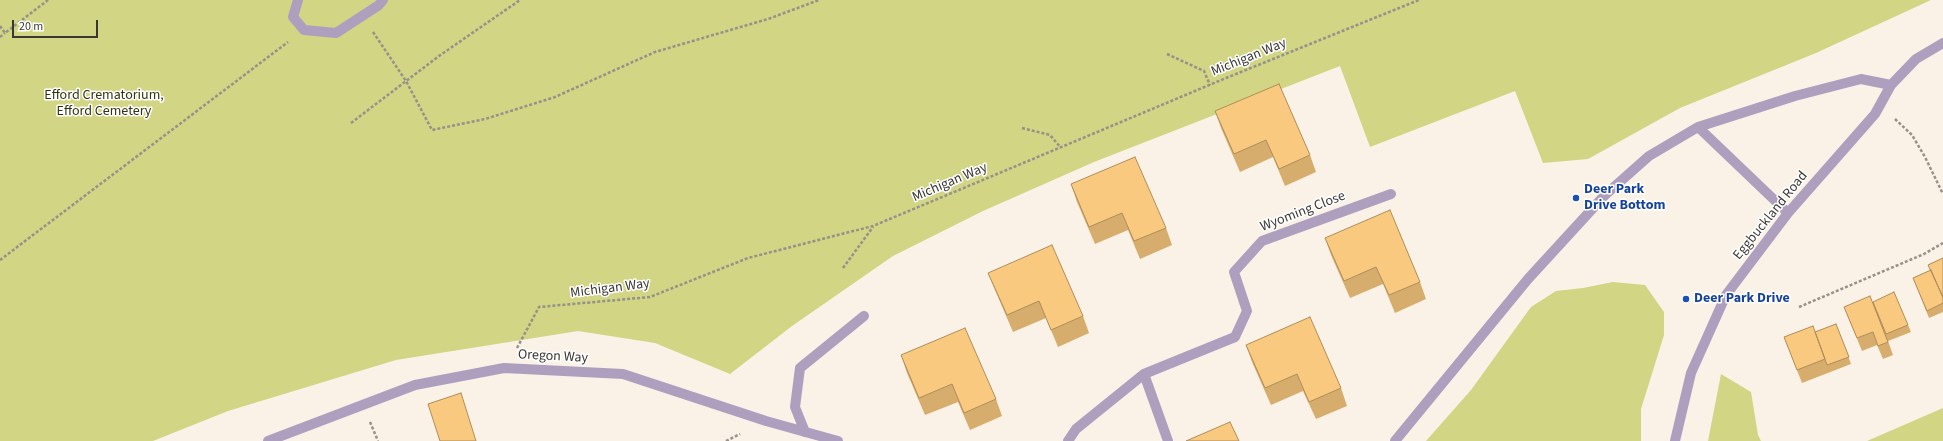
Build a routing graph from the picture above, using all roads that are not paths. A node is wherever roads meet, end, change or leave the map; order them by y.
1 (298, 0) edge
2 (383, 0) edge
3 (1943, 43) edge
4 (1891, 85) junction
5 (1698, 127) junction
6 (1391, 194) dead end
7 (1788, 213) junction
8 (864, 316) dead end
9 (1144, 374) junction
10 (805, 432) junction
11 (268, 441) edge
12 (838, 441) edge
13 (1068, 441) edge
14 (1168, 441) edge
15 (1396, 441) edge
16 (1675, 441) edge

1 - 2 street
3 - 4 street, Eggbuckland Road
4 - 5 street
4 - 7 street, Eggbuckland Road
5 - 7 street
5 - 15 street
6 - 9 street, Wyoming Close
7 - 16 street, Eggbuckland Road
8 - 10 street
9 - 13 street, Wyoming Close
9 - 14 street
10 - 11 street, Oregon Way
10 - 12 street, Oregon Way

